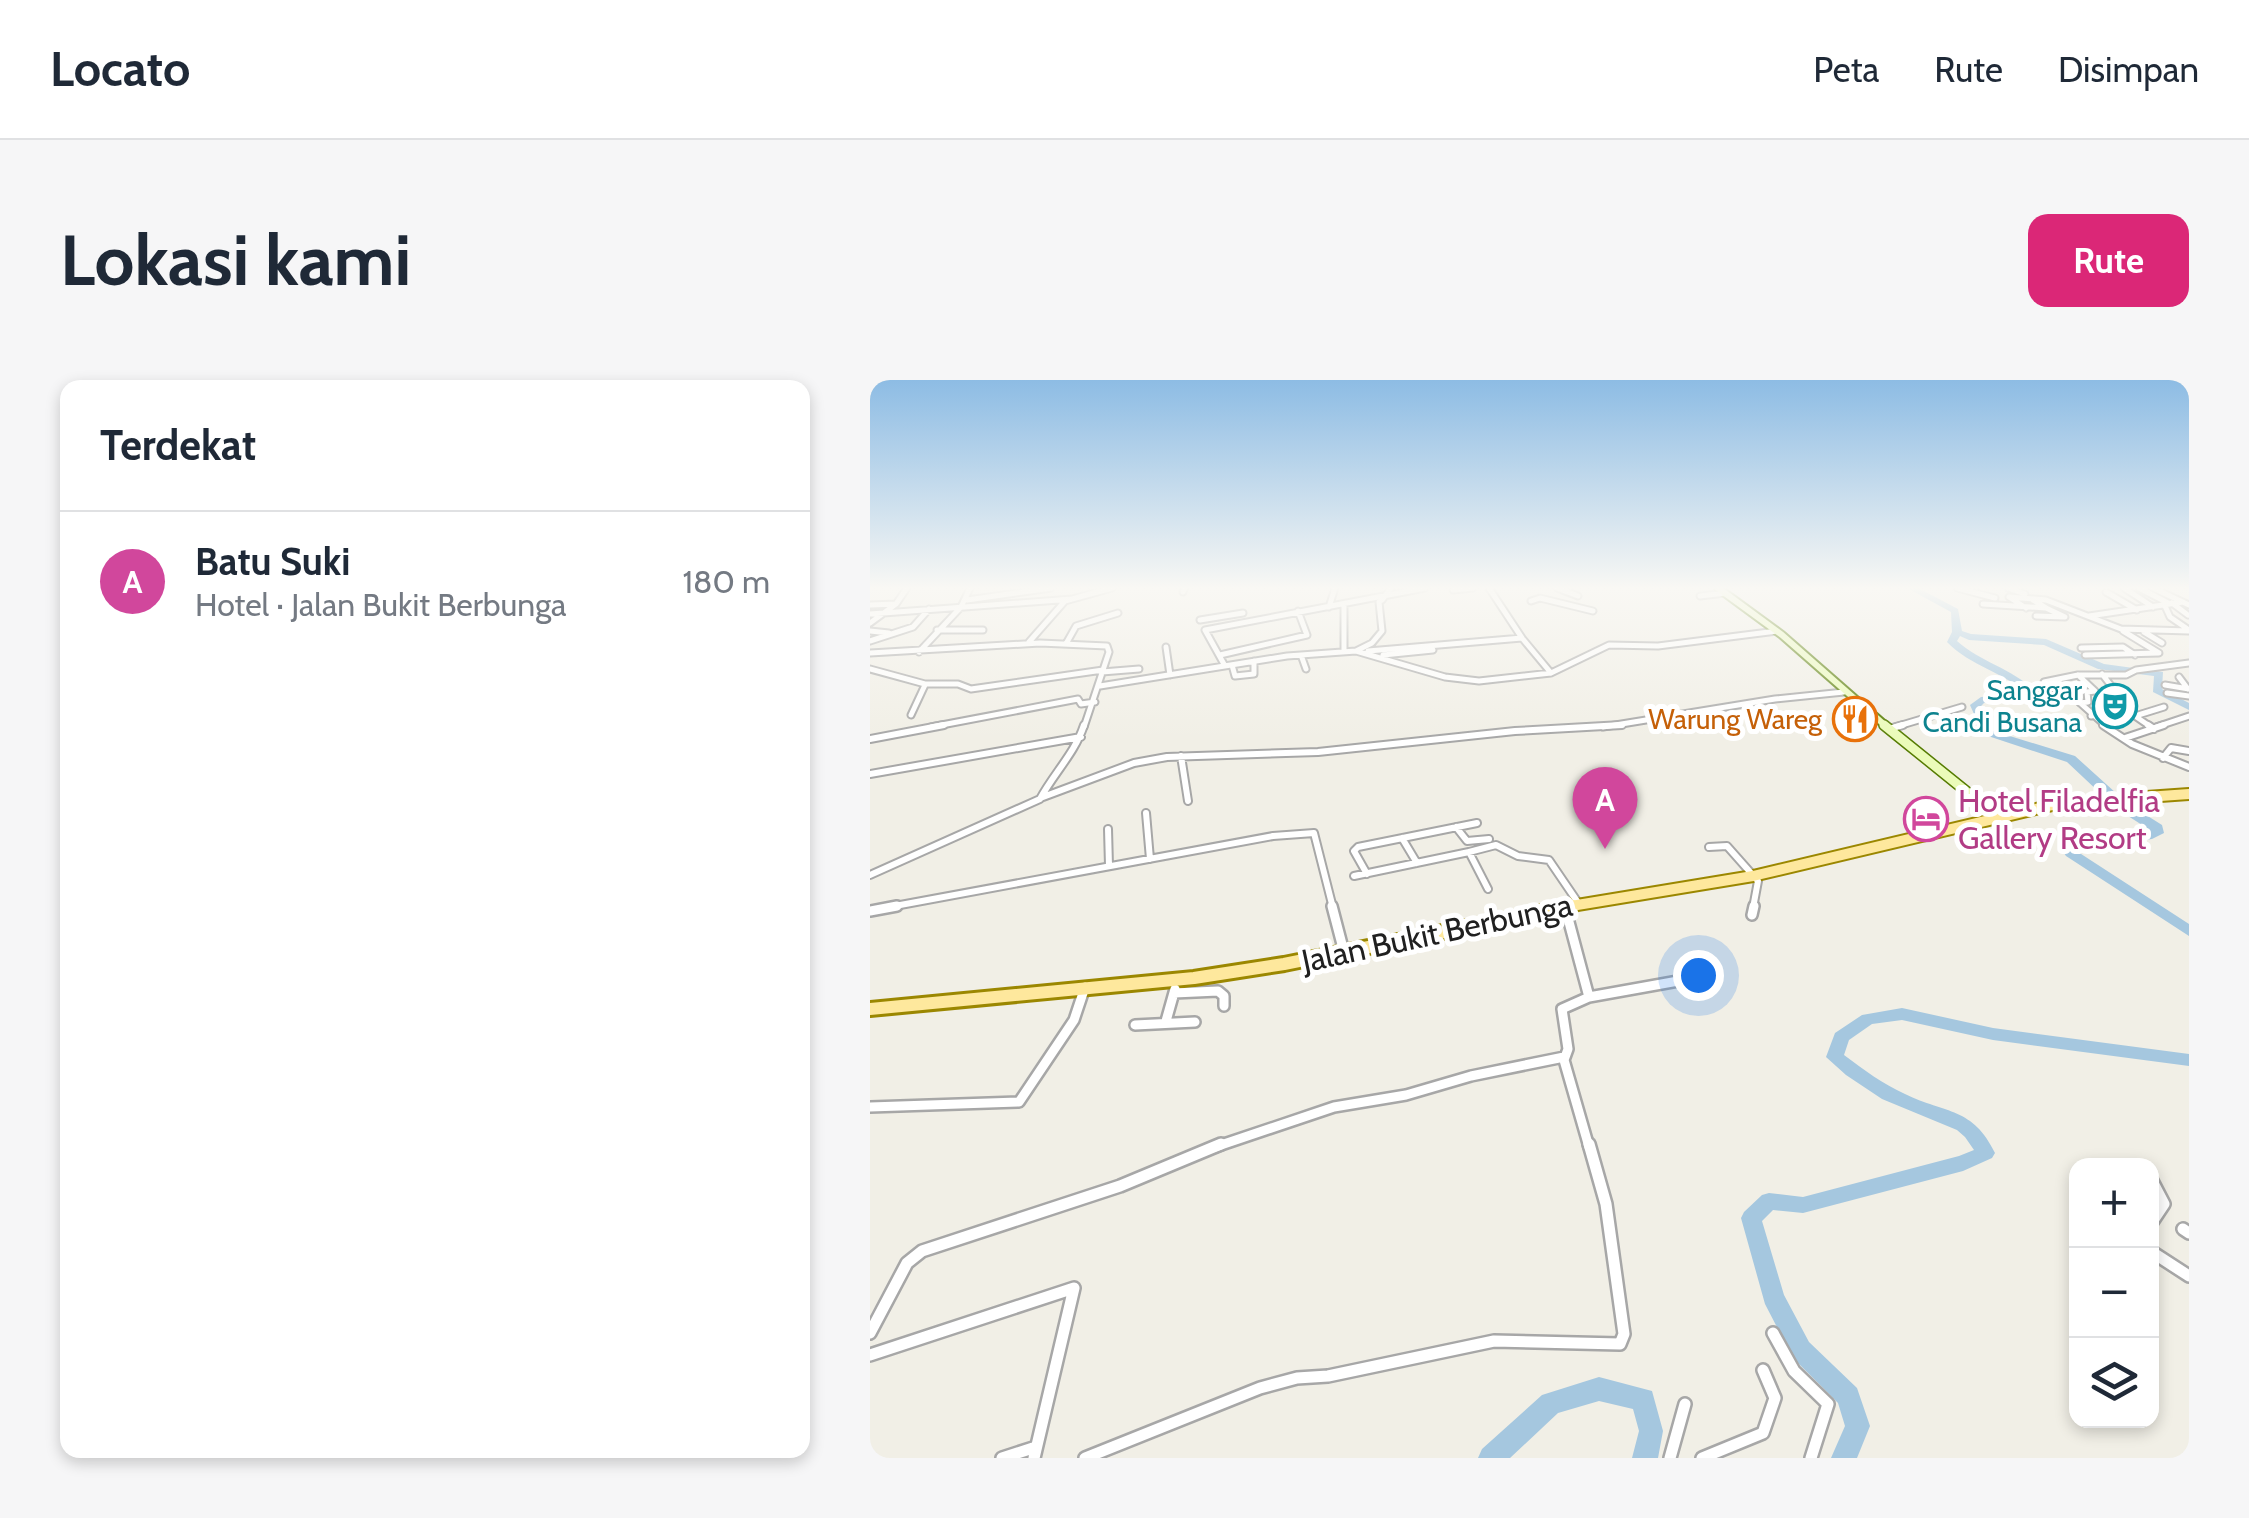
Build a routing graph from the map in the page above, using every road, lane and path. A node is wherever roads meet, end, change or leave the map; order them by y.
1 (930, 638) edge
2 (1032, 638) edge
3 (1070, 638) edge
4 (1210, 638) edge
5 (1294, 638) edge
6 (1344, 638) edge
7 (1376, 638) edge
8 (1518, 638) edge
9 (1522, 638) edge
10 (1737, 638) edge
11 (1786, 638) edge
12 (2135, 638) edge
13 (2154, 638) edge
14 (1284, 641) junction
15 (1029, 642) junction
16 (1068, 642) junction
17 (2162, 643) dead end
18 (1166, 646) dead end
19 (2081, 648) dead end
20 (1433, 650) dead end
21 (1360, 651) junction
22 (919, 652) junction
23 (1344, 652) junction
24 (870, 653) edge
25 (1220, 654) junction
26 (2135, 654) junction
27 (2159, 654) junction
28 (1297, 655) junction
29 (2085, 655) dead end
30 (1378, 656) junction
31 (1254, 661) junction
32 (2188, 663) edge
33 (1059, 666) dead end
34 (1228, 666) junction
35 (870, 668) edge
36 (1140, 669) dead end
37 (1306, 669) dead end
38 (1099, 671) junction
39 (1551, 673) junction
40 (2102, 674) junction
41 (1062, 675) junction
42 (1170, 675) junction
43 (2078, 675) junction
44 (2179, 676) dead end
45 (924, 685) junction
46 (2165, 685) dead end
47 (1100, 686) junction
48 (1844, 692) junction
49 (2168, 693) dead end
50 (2188, 694) edge
51 (1090, 703) junction
52 (2080, 703) junction
53 (1962, 707) dead end
54 (2164, 708) dead end
55 (911, 715) dead end
56 (2091, 716) junction
57 (2189, 716) edge
58 (1889, 729) junction
59 (2154, 729) junction
60 (1084, 733) junction
61 (2124, 738) junction
62 (870, 739) edge
63 (2189, 751) edge
64 (1181, 756) junction
65 (2164, 758) junction
66 (2189, 767) edge
67 (870, 774) edge
68 (2189, 794) edge
69 (1042, 797) junction
70 (1188, 801) dead end
71 (1146, 812) dead end
72 (1998, 817) junction
73 (1477, 823) dead end
74 (1456, 827) junction
75 (1108, 829) dead end
76 (1402, 838) junction
77 (1489, 839) dead end
78 (1709, 847) dead end
79 (1469, 852) junction
80 (1150, 859) junction
81 (1416, 863) junction
82 (1109, 866) junction
83 (1367, 874) junction
84 (870, 875) edge
85 (1354, 876) dead end
86 (1753, 876) junction
87 (1488, 889) dead end
88 (1579, 904) junction
89 (1564, 908) junction
90 (870, 911) edge
91 (1752, 915) dead end
92 (1344, 952) junction
93 (1706, 976) dead end
94 (1178, 980) junction
95 (1085, 987) junction
96 (1174, 994) junction
97 (1589, 997) junction
98 (1224, 1006) dead end
99 (870, 1009) edge
100 (1166, 1021) junction
101 (1195, 1022) dead end
102 (1135, 1025) dead end
103 (1564, 1056) junction
104 (870, 1107) edge
105 (2159, 1257) edge
106 (2189, 1276) edge
107 (870, 1333) edge
108 (1773, 1334) dead end
109 (870, 1355) edge
110 (1763, 1370) dead end
111 (1685, 1404) dead end
112 (1035, 1452) edge
113 (1002, 1458) edge
114 (1085, 1458) edge
115 (1670, 1458) edge
116 (1702, 1458) edge
117 (1811, 1458) edge

1 - 22 street
2 - 15 street
3 - 16 street
4 - 25 street
5 - 14 street
6 - 23 street
7 - 21 street
8 - 21 street
9 - 39 street
10 - 39 street
11 - 48 main road
12 - 27 street
13 - 17 street
14 - 25 street
14 - 28 street
15 - 16 street
15 - 22 street
16 - 38 street
18 - 42 street
19 - 26 street
20 - 30 street
21 - 23 street
21 - 30 street
22 - 24 street
23 - 28 street
25 - 34 street
26 - 27 street
26 - 29 street
27 - 32 street
28 - 31 street
28 - 37 street
30 - 39 street
31 - 34 street
31 - 34 street
32 - 40 street
33 - 41 street
34 - 42 street
35 - 45 street
36 - 38 street
38 - 41 street
38 - 47 street
40 - 43 street
40 - 56 street
41 - 45 street
42 - 47 street
43 - 52 street
43 - 52 street
44 - 50 street
45 - 55 street
46 - 50 street
47 - 51 street
48 - 58 main road
48 - 64 street
49 - 50 street
51 - 60 street
51 - 62 street
52 - 56 street
53 - 58 street
54 - 59 street
56 - 61 street
57 - 59 street
58 - 72 main road
59 - 61 street
60 - 67 street
60 - 69 street
61 - 65 street
63 - 65 street
64 - 69 street
64 - 70 street
65 - 66 street
68 - 72 main road, Jalan Bukit Berbunga
69 - 84 street
71 - 80 street
72 - 86 main road, Jalan Bukit Berbunga
73 - 74 street
74 - 76 street
74 - 77 street
75 - 82 street
76 - 81 street
76 - 83 street
78 - 86 street
79 - 81 street
79 - 87 street
79 - 88 street
80 - 82 street
80 - 92 street
81 - 83 street
82 - 90 street
83 - 85 street
86 - 88 main road, Jalan Bukit Berbunga
86 - 91 street
88 - 89 main road, Jalan Bukit Berbunga
89 - 92 main road, Jalan Bukit Berbunga
89 - 97 street
92 - 94 main road, Jalan Bukit Berbunga
93 - 97 street
94 - 95 main road, Jalan Bukit Berbunga
94 - 96 street
95 - 99 main road, Jalan Bukit Berbunga
95 - 104 street
96 - 98 street
96 - 100 street
97 - 103 street
100 - 101 street
100 - 102 street
103 - 107 street
103 - 114 street
105 - 106 street
108 - 117 street
109 - 112 street
110 - 116 street
111 - 115 street
112 - 113 street

